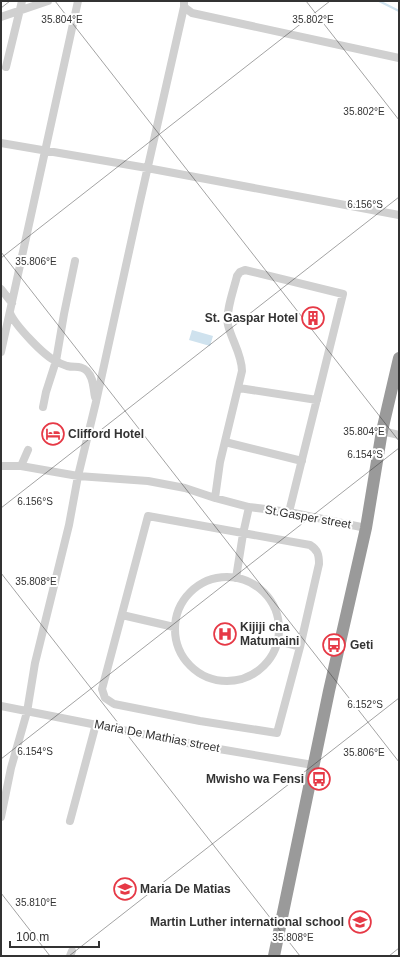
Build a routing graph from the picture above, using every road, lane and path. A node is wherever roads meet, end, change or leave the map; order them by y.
1 (22, 1) edge
2 (48, 1) edge
3 (78, 1) edge
4 (184, 4) edge
5 (20, 10) junction
6 (1, 17) edge
7 (399, 58) edge
8 (6, 67) dead end
9 (1, 144) edge
10 (45, 150) junction
11 (147, 168) junction
12 (399, 215) edge
13 (76, 261) dead end
14 (1, 289) edge
15 (12, 303) junction
16 (10, 313) junction
17 (1, 352) edge
18 (399, 358) edge
19 (56, 361) junction
20 (239, 388) junction
21 (317, 400) junction
22 (96, 402) junction
23 (43, 407) dead end
24 (382, 431) junction
25 (399, 435) edge
26 (225, 442) junction
27 (28, 450) dead end
28 (302, 461) junction
29 (1, 466) edge
30 (21, 466) junction
31 (78, 476) junction
32 (215, 498) junction
33 (249, 507) junction
34 (289, 512) junction
35 (366, 528) junction
36 (243, 534) junction
37 (236, 578) junction
38 (122, 615) junction
39 (174, 627) junction
40 (278, 641) junction
41 (300, 646) junction
42 (1, 706) edge
43 (27, 712) junction
44 (96, 724) junction
45 (313, 765) junction
46 (1, 817) edge
47 (70, 821) dead end
48 (274, 956) edge

1 - 5 street
2 - 5 street
3 - 10 street
4 - 7 street
4 - 11 street
5 - 6 street
5 - 8 street
9 - 10 street
10 - 11 street
10 - 15 street
11 - 12 street
11 - 22 street
13 - 19 street
14 - 15 street
15 - 16 street
16 - 17 street
16 - 19 street
18 - 24 highway
19 - 22 street
19 - 23 street
20 - 21 street
20 - 21 street
20 - 26 street
21 - 28 street
22 - 31 street
24 - 25 street
24 - 35 highway
26 - 28 street
26 - 32 street
27 - 30 street
28 - 34 street
29 - 30 street, St.Gasper street
30 - 31 street, St.Gasper street
31 - 32 street, St.Gasper street
31 - 43 street
32 - 33 street, St.Gasper street
33 - 34 street, St.Gasper street
33 - 36 street
34 - 35 street, St.Gasper street
35 - 45 highway
36 - 37 street
36 - 38 street
36 - 41 street
37 - 39 street
37 - 40 street
38 - 39 street
38 - 41 street
39 - 40 street
40 - 41 street
42 - 43 street, Maria De Mathias street
43 - 44 street, Maria De Mathias street
43 - 46 street
44 - 45 street, Maria De Mathias street
44 - 47 street
45 - 48 highway

